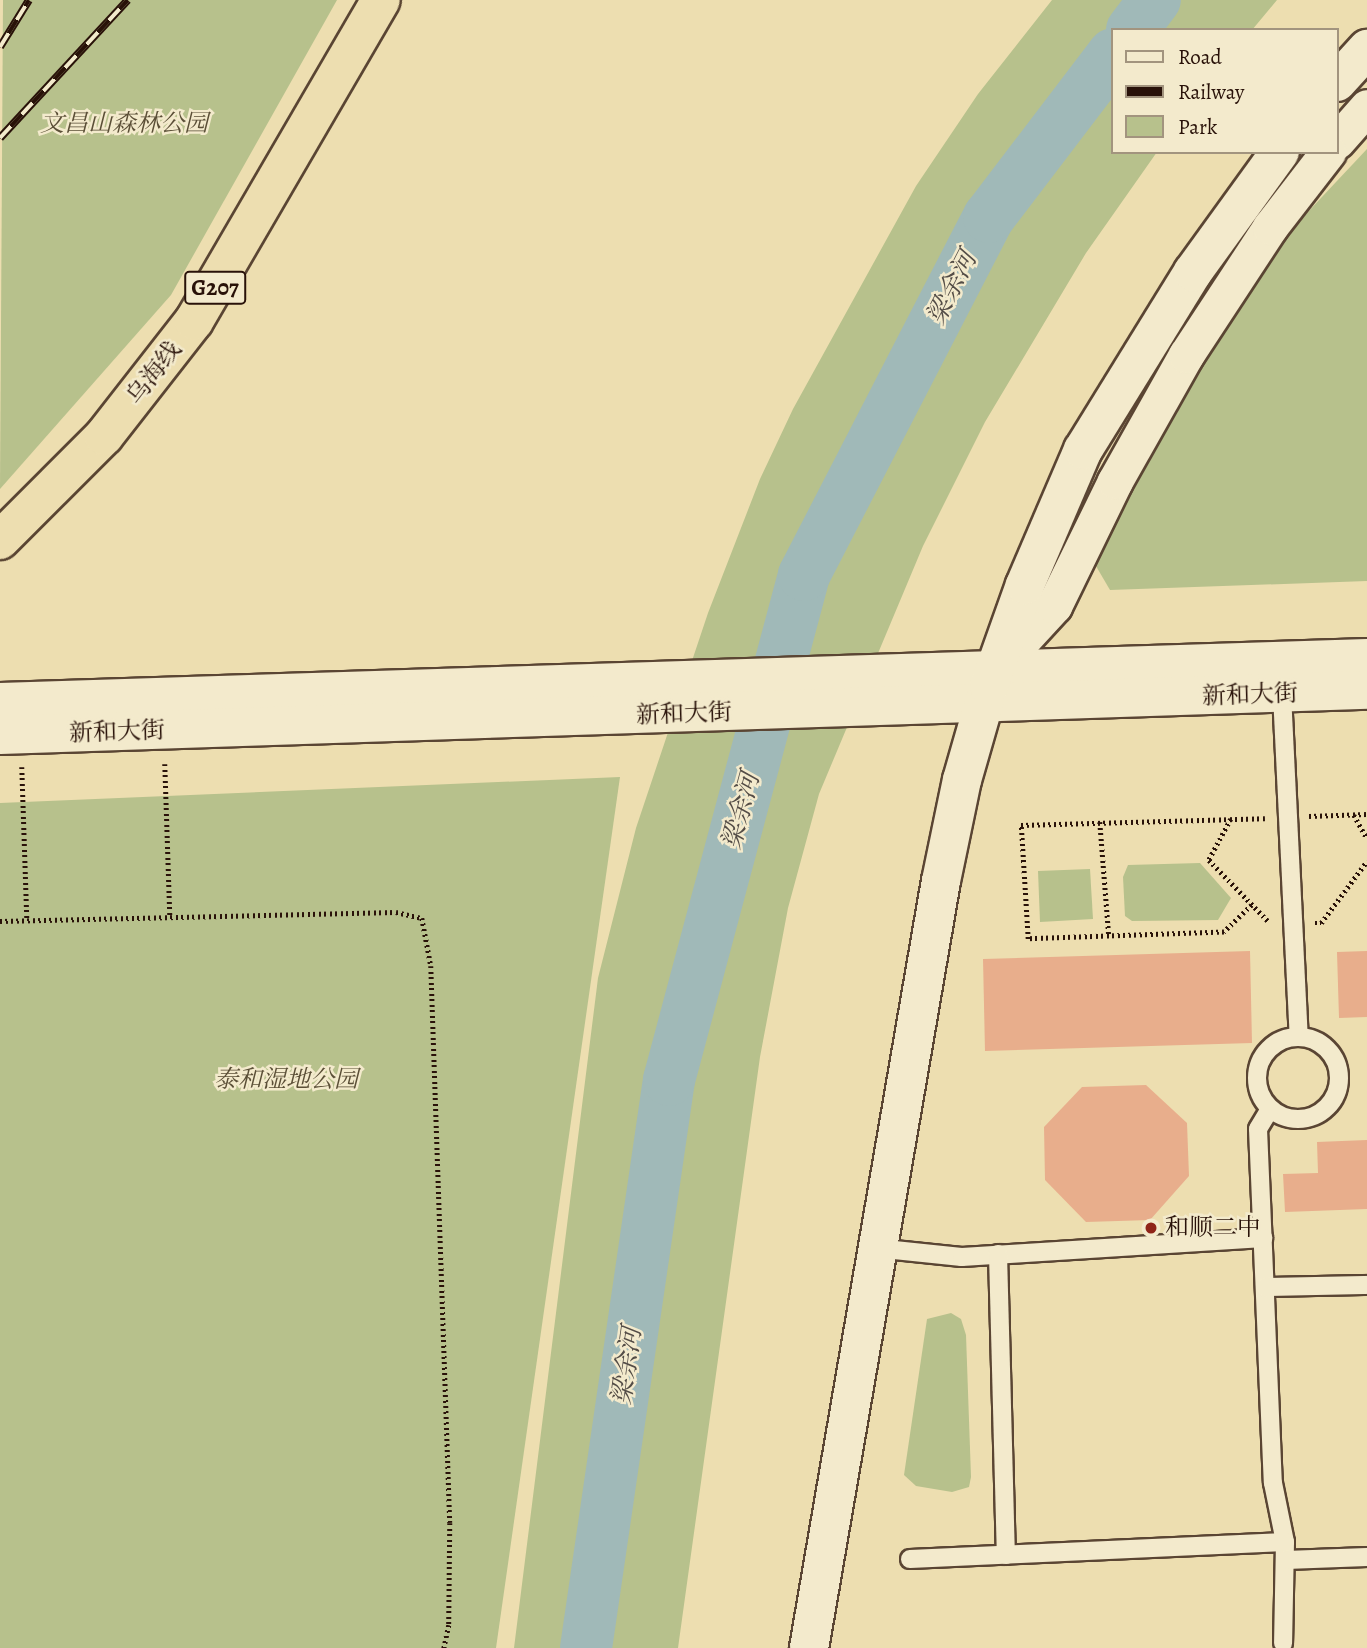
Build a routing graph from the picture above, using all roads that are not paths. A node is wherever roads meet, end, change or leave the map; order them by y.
1 (381, 0) edge
2 (1367, 49) edge
3 (1339, 80) edge
4 (1367, 107) edge
5 (1339, 139) edge
6 (1279, 154) edge
7 (1326, 154) edge
8 (0, 540) edge
9 (1367, 658) edge
10 (989, 688) junction
11 (1367, 690) edge
12 (1282, 694) junction
13 (659, 699) junction
14 (0, 702) edge
15 (11, 735) edge
16 (1299, 1037) junction
17 (1270, 1109) junction
18 (1263, 1238) junction
19 (875, 1248) junction
20 (998, 1254) junction
21 (1367, 1285) edge
22 (1265, 1287) junction
23 (1286, 1551) junction
24 (1006, 1555) junction
25 (1367, 1558) edge
26 (910, 1559) dead end
27 (1283, 1643) dead end
28 (809, 1648) edge

1 - 8 highway, 乌海线 / G207
2 - 3 main road
4 - 5 street
6 - 10 main road
7 - 10 street
9 - 10 main road, 新和大街
10 - 12 main road, 新和大街
10 - 13 main road, 新和大街
10 - 19 main road
11 - 12 main road, 新和大街
12 - 16 lane
13 - 14 main road, 新和大街
13 - 15 main road, 新和大街
16 - 17 lane
16 - 17 lane
17 - 18 lane
18 - 20 lane
18 - 22 lane
19 - 20 lane
19 - 28 main road
20 - 24 lane
21 - 22 lane
22 - 23 lane
23 - 24 lane
23 - 25 lane
23 - 27 lane
24 - 26 lane

